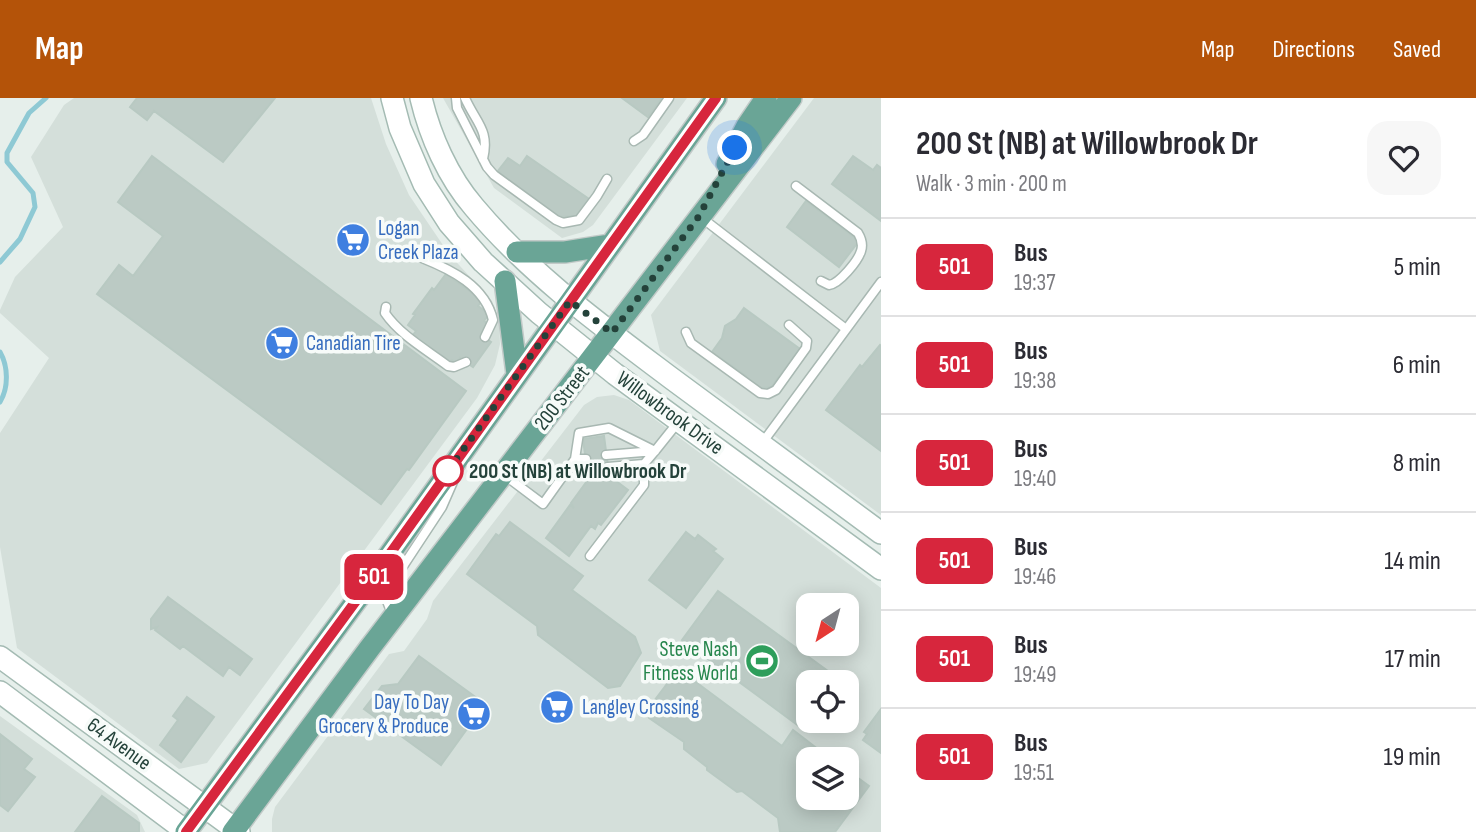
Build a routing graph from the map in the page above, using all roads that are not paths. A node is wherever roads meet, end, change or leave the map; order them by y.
1 (392, 98) edge
2 (421, 98) edge
3 (456, 98) edge
4 (466, 98) edge
5 (669, 98) edge
6 (716, 98) edge
7 (766, 98) edge
8 (791, 98) edge
9 (634, 141) dead end
10 (483, 159) junction
11 (607, 179) dead end
12 (796, 186) dead end
13 (699, 216) junction
14 (610, 245) junction
15 (517, 252) junction
16 (422, 258) dead end
17 (505, 281) junction
18 (821, 281) dead end
19 (881, 282) edge
20 (570, 301) junction
21 (386, 307) dead end
22 (553, 324) junction
23 (789, 325) dead end
24 (846, 329) junction
25 (686, 332) dead end
26 (612, 333) junction
27 (485, 337) dead end
28 (594, 357) junction
29 (466, 362) dead end
30 (517, 374) junction
31 (680, 420) junction
32 (476, 431) junction
33 (761, 445) junction
34 (655, 451) junction
35 (606, 455) dead end
36 (586, 458) dead end
37 (575, 459) junction
38 (644, 464) junction
39 (608, 467) dead end
40 (588, 470) dead end
41 (503, 474) junction
42 (881, 533) edge
43 (590, 556) dead end
44 (881, 569) edge
45 (393, 618) junction
46 (0, 657) edge
47 (27, 677) junction
48 (0, 678) edge
49 (0, 692) edge
50 (204, 807) junction
51 (235, 831) edge
52 (187, 832) edge

1 - 17 main road, Willowbrook Drive
2 - 15 main road, Willowbrook Drive
3 - 10 lane
4 - 10 lane
5 - 9 lane
6 - 14 main road
7 - 13 main road
8 - 13 main road, 200 Street
10 - 11 lane
12 - 18 lane
13 - 24 lane
13 - 26 main road, 200 Street
14 - 15 main road
14 - 20 main road
15 - 20 main road, Willowbrook Drive
16 - 27 lane
17 - 22 main road, Willowbrook Drive
17 - 30 main road
19 - 24 lane
20 - 22 main road
20 - 26 main road, Willowbrook Drive
21 - 29 lane
22 - 28 main road, Willowbrook Drive
22 - 30 main road
23 - 25 lane
24 - 33 lane
26 - 28 main road, 200 Street
26 - 33 main road, Willowbrook Drive
28 - 31 main road, Willowbrook Drive
28 - 41 main road, 200 Street
30 - 32 main road
31 - 34 lane
31 - 44 main road, Willowbrook Drive
32 - 45 lane
32 - 50 main road
33 - 42 main road, Willowbrook Drive
34 - 35 lane
34 - 37 lane
34 - 38 lane
36 - 37 lane
37 - 40 lane
37 - 41 lane
38 - 39 lane
38 - 43 lane
41 - 45 main road, 200 Street
45 - 51 main road, 200 Street
46 - 47 main road, 64 Avenue
47 - 48 main road
47 - 50 main road, 64 Avenue
49 - 52 main road, 64 Avenue
50 - 51 main road, 64 Avenue
50 - 52 main road

